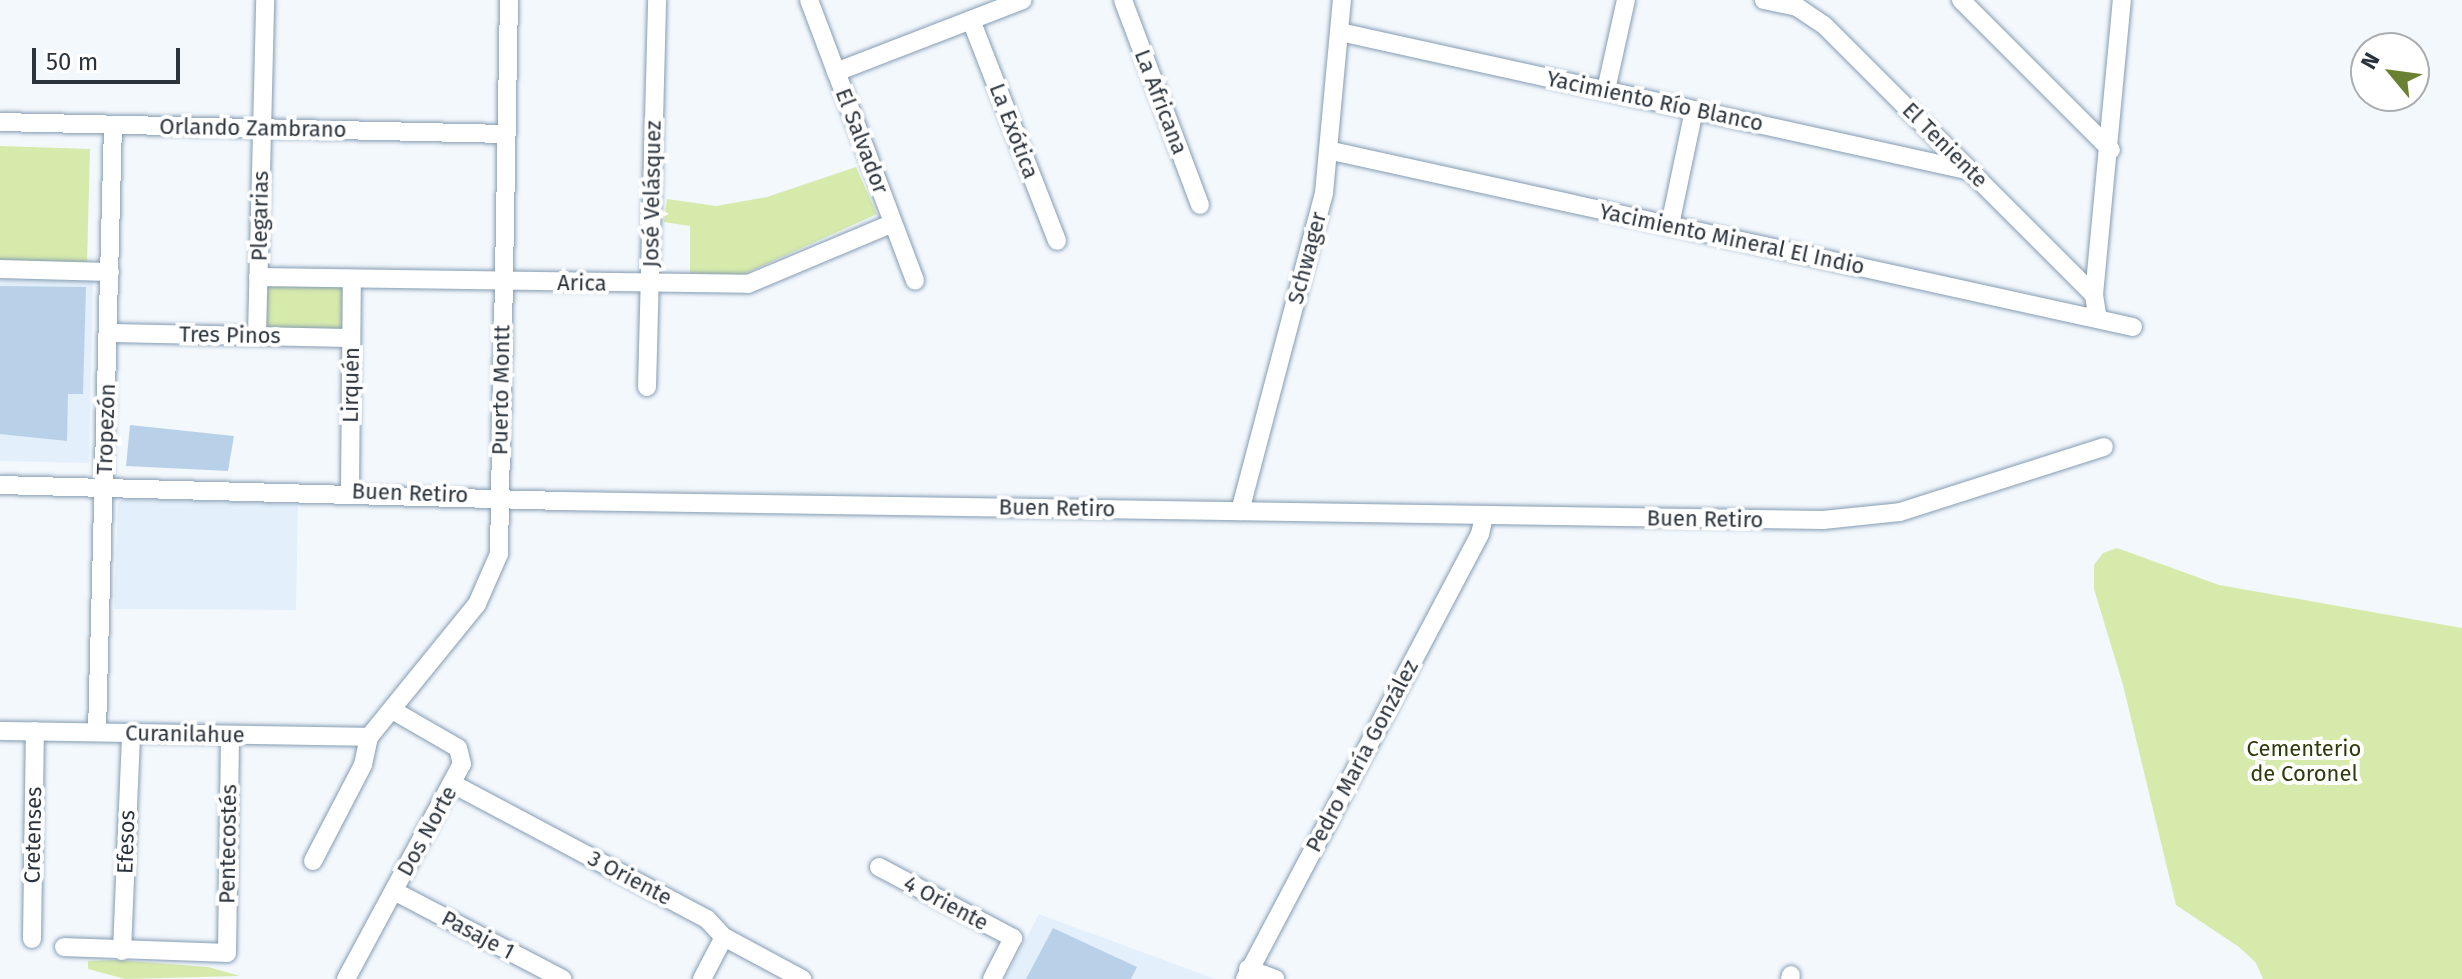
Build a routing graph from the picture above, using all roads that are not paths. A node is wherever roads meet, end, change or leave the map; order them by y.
1 (265, 0) edge
2 (509, 0) edge
3 (657, 0) edge
4 (809, 0) edge
5 (1023, 0) edge
6 (1123, 0) edge
7 (1342, 0) edge
8 (1626, 0) edge
9 (1764, 0) edge
10 (1961, 0) edge
11 (1797, 3) edge
12 (2118, 3) edge
13 (971, 20) junction
14 (1340, 32) junction
15 (836, 72) junction
16 (1606, 90) junction
17 (1694, 110) junction
18 (0, 122) edge
19 (113, 125) junction
20 (262, 128) junction
21 (506, 134) junction
22 (2111, 150) junction
23 (1332, 151) junction
24 (1971, 171) junction
25 (1200, 205) dead end
26 (893, 223) junction
27 (1670, 225) junction
28 (1057, 241) dead end
29 (0, 269) edge
30 (110, 272) junction
31 (258, 277) junction
32 (352, 279) junction
33 (503, 281) junction
34 (915, 281) dead end
35 (649, 284) junction
36 (2094, 295) junction
37 (2098, 319) junction
38 (2133, 327) dead end
39 (109, 333) junction
40 (257, 336) junction
41 (351, 338) junction
42 (647, 387) dead end
43 (2104, 447) dead end
44 (0, 485) edge
45 (104, 487) junction
46 (350, 491) junction
47 (502, 496) junction
48 (1240, 511) junction
49 (1484, 516) junction
50 (394, 711) junction
51 (0, 731) edge
52 (35, 731) junction
53 (97, 732) junction
54 (131, 733) junction
55 (230, 735) junction
56 (369, 737) junction
57 (453, 784) junction
58 (313, 861) dead end
59 (879, 867) dead end
60 (394, 891) junction
61 (724, 937) junction
62 (32, 939) dead end
63 (64, 947) dead end
64 (122, 951) junction
65 (1246, 974) edge
66 (346, 979) edge
67 (562, 979) edge
68 (702, 979) edge
69 (802, 979) edge
70 (992, 979) edge
71 (1275, 979) edge

1 - 20 street, Plegarias
2 - 21 street, Puerto Montt
3 - 35 street, José Velásquez
4 - 15 street, El Salvador
5 - 13 street
6 - 25 street, La Africana
7 - 14 street, Schwager
8 - 16 street
9 - 11 street, El Teniente
10 - 22 street
11 - 24 street, El Teniente
12 - 22 street
13 - 15 street
13 - 28 street, La Exótica
14 - 16 street, Yacimiento Río Blanco
14 - 23 street, Schwager
15 - 26 street, El Salvador
16 - 17 street, Yacimiento Río Blanco
17 - 24 street, Yacimiento Río Blanco
17 - 27 street
18 - 19 street, Orlando Zambrano
19 - 20 street, Orlando Zambrano
19 - 30 street, Tropezón
20 - 21 street, Orlando Zambrano
20 - 31 street, Plegarias
21 - 33 street, Puerto Montt
22 - 36 street
23 - 27 street, Yacimiento Mineral El Indio
23 - 48 street, Schwager
24 - 36 street, El Teniente
26 - 34 street, El Salvador
26 - 35 street, Arica
27 - 37 street, Yacimiento Mineral El Indio
29 - 30 street
30 - 39 street, Tropezón
31 - 32 street, Arica
31 - 40 street, Plegarias
32 - 33 street, Arica
32 - 41 street, Lirquén
33 - 35 street, Arica
33 - 47 street, Puerto Montt
35 - 42 street, José Velásquez
36 - 37 street
37 - 38 street, Yacimiento Mineral El Indio
39 - 40 street, Tres Pinos
39 - 45 street, Tropezón
40 - 41 street, Tres Pinos
41 - 46 street, Lirquén
43 - 49 street, Buen Retiro
44 - 45 street, Buen Retiro
45 - 46 street, Buen Retiro
45 - 53 street, Tropezón
46 - 47 street, Buen Retiro
47 - 48 street, Buen Retiro
47 - 50 street, Puerto Montt
48 - 49 street, Buen Retiro
49 - 65 street, Pedro María González
50 - 56 street, Puerto Montt
50 - 57 street, Dos Norte
51 - 52 street, Curanilahue
52 - 53 street, Curanilahue
52 - 62 street, Cretenses
53 - 54 street, Curanilahue
54 - 55 street, Curanilahue
54 - 64 street, Efesos
55 - 56 street, Curanilahue
55 - 64 street, Pentecostés
56 - 58 street
57 - 60 street, Dos Norte
57 - 61 street, 3 Oriente
59 - 70 street, 4 Oriente
60 - 66 street, Dos Norte
60 - 67 street, Pasaje 1
61 - 68 street
61 - 69 street, 3 Oriente
63 - 64 street
65 - 71 street, Pedro María González

